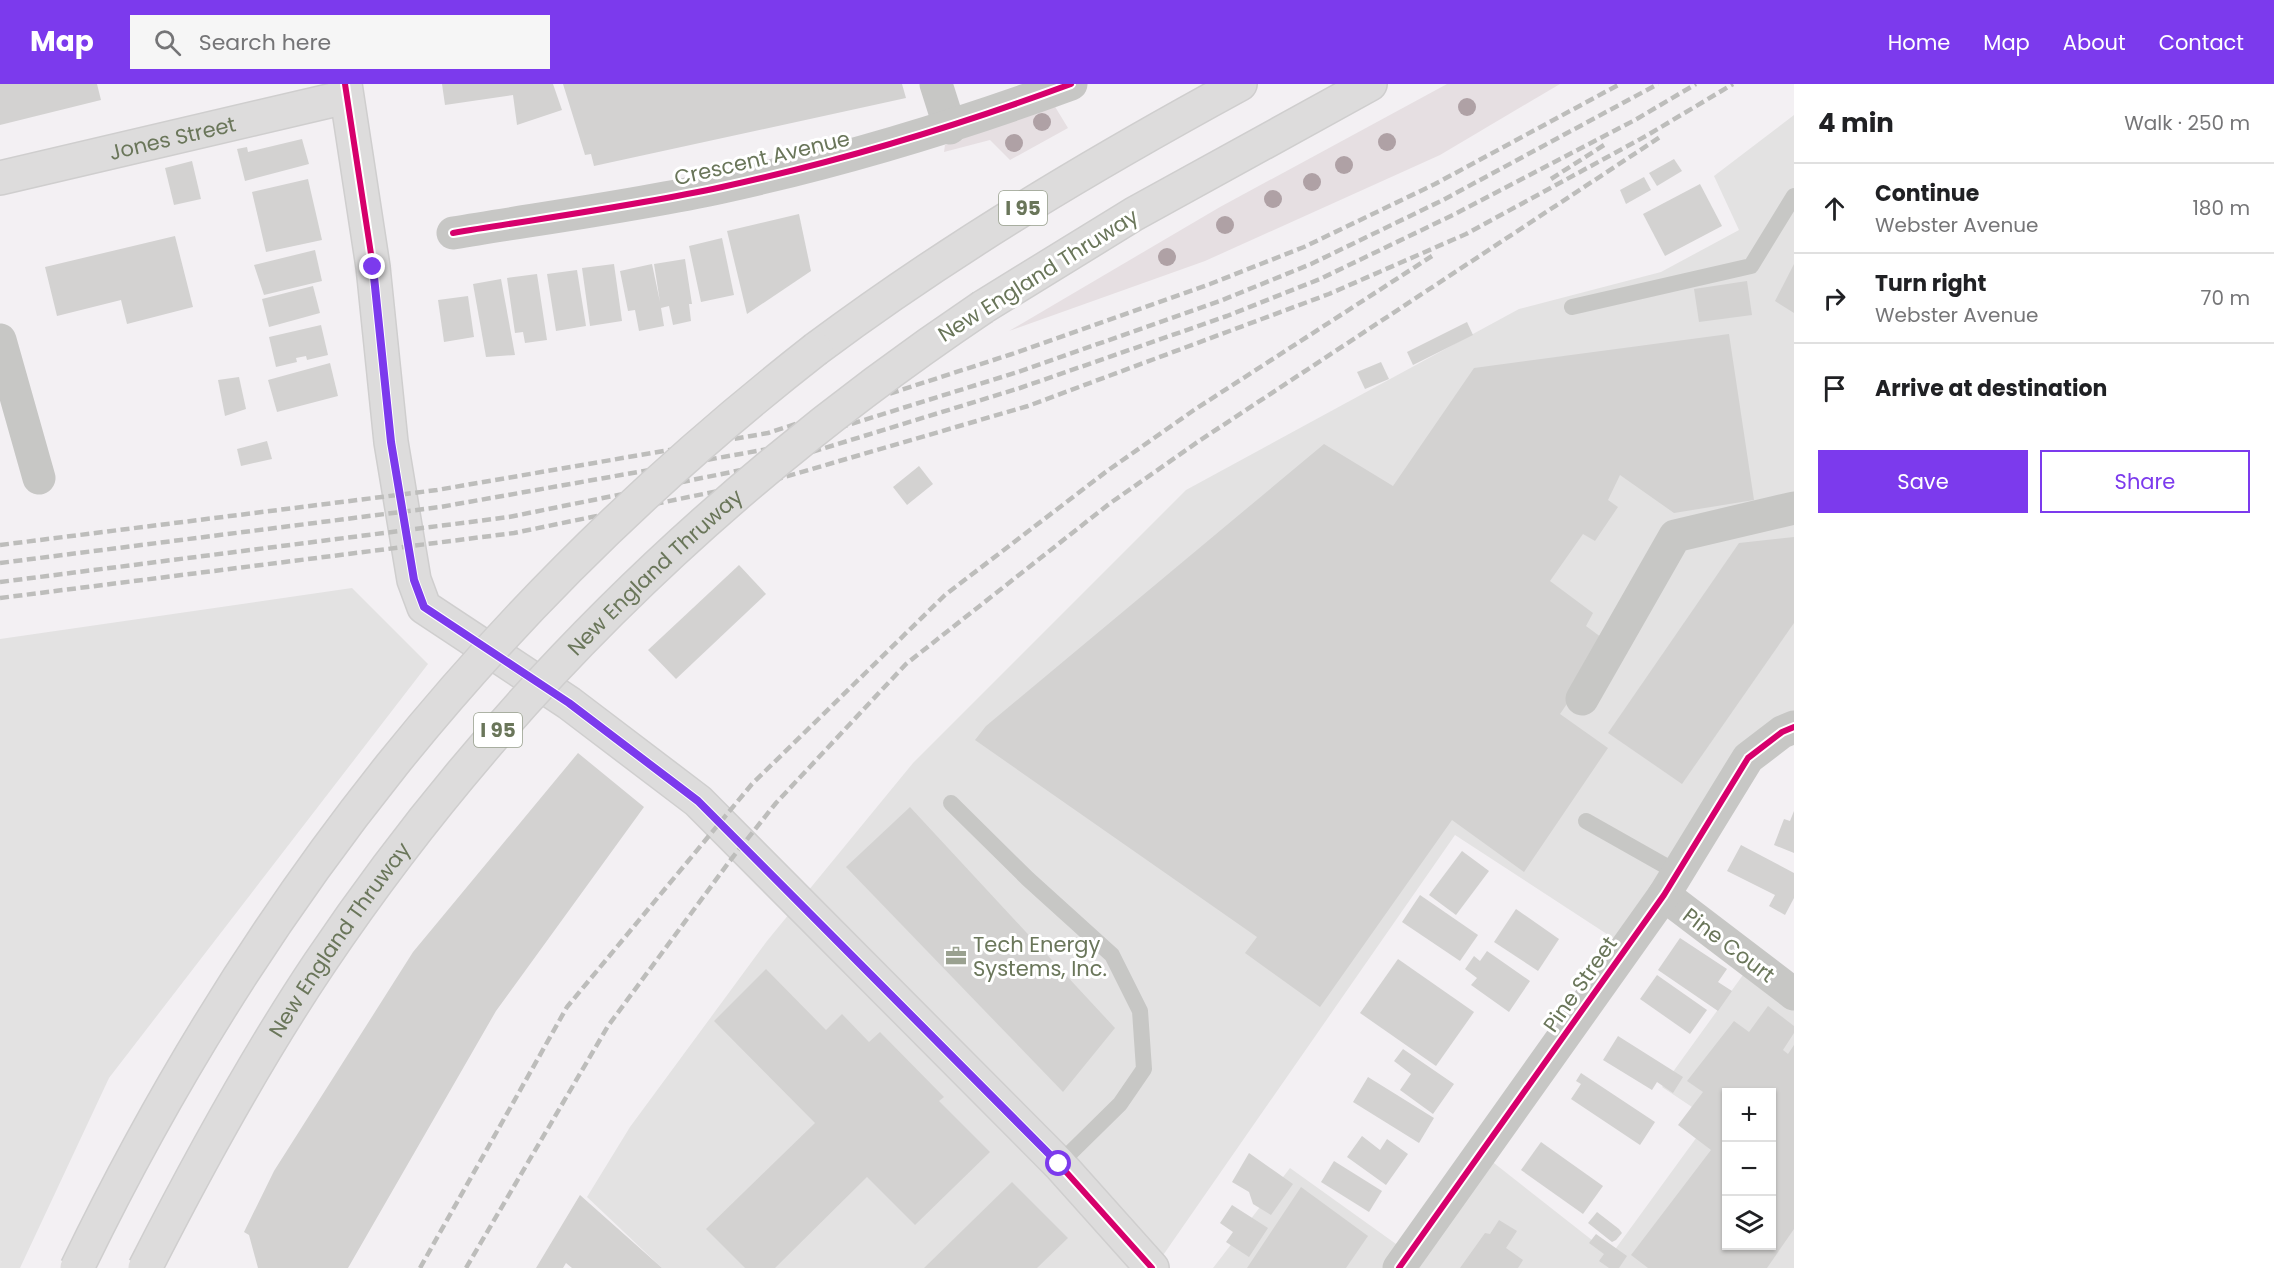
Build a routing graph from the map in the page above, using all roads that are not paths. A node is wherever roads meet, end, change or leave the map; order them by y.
1 (936, 84) edge
2 (1071, 84) edge
3 (1239, 84) edge
4 (1370, 84) edge
5 (346, 91) edge
6 (950, 128) junction
7 (0, 178) edge
8 (1794, 196) edge
9 (453, 233) dead end
10 (1572, 308) dead end
11 (0, 340) edge
12 (39, 478) dead end
13 (1794, 508) edge
14 (1582, 699) dead end
15 (1794, 727) edge
16 (951, 803) dead end
17 (1586, 821) dead end
18 (1671, 884) junction
19 (1794, 994) edge
20 (1059, 1164) junction
21 (77, 1268) edge
22 (146, 1268) edge
23 (1152, 1268) edge
24 (1399, 1268) edge

1 - 6 street
2 - 6 street, Crescent Avenue
3 - 21 main road, I 95, bridge
4 - 22 main road, New England Thruway / I 95, bridge
5 - 7 main road, Jones Street
5 - 20 main road
6 - 9 street, Crescent Avenue
8 - 10 lane
11 - 12 street
13 - 14 street
15 - 18 street, Pine Street
16 - 20 lane
17 - 18 lane
18 - 19 street, Pine Court
18 - 24 street, Pine Street
20 - 23 main road

